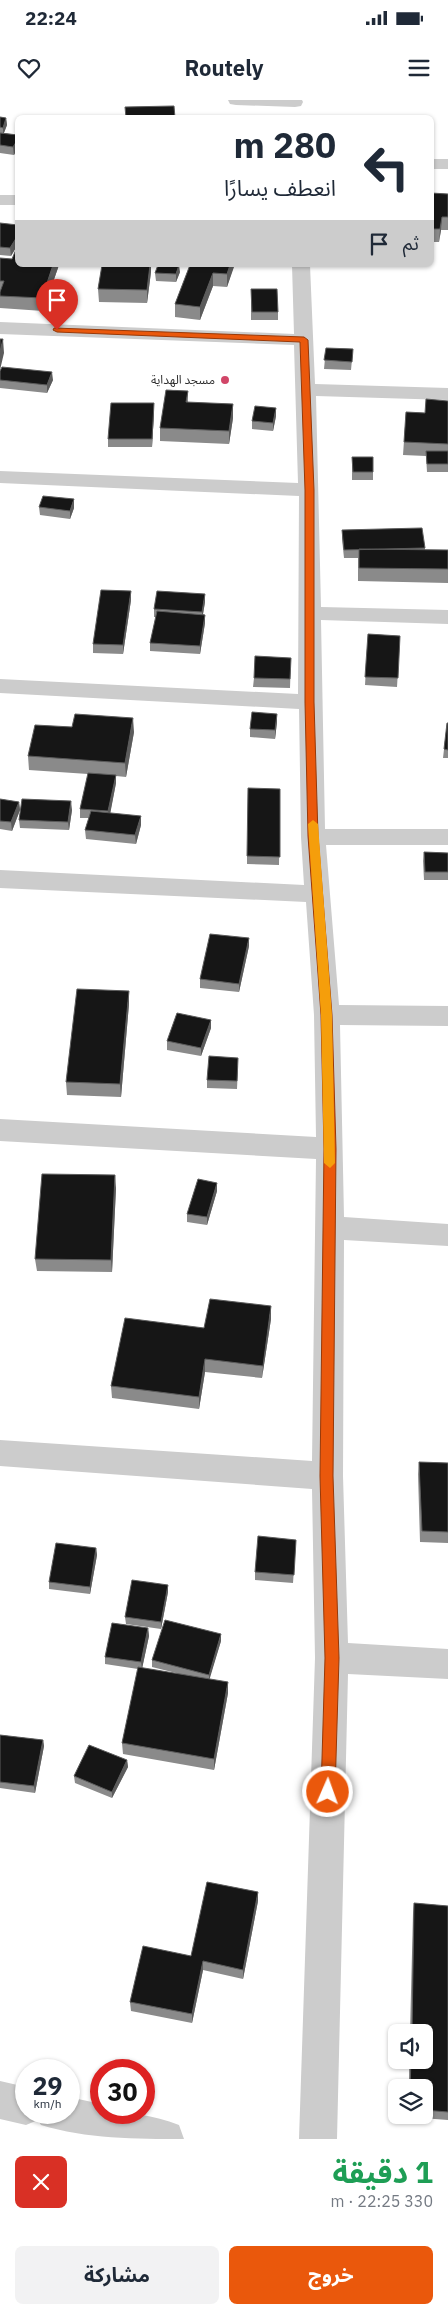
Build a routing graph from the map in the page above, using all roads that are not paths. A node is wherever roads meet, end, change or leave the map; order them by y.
1 (236, 100) edge
2 (295, 106) edge
3 (434, 164) edge
4 (448, 164) edge
5 (0, 200) edge
6 (15, 200) edge
7 (301, 267) edge
8 (0, 328) edge
9 (304, 340) junction
10 (306, 390) junction
11 (448, 394) edge
12 (0, 477) edge
13 (309, 490) junction
14 (309, 613) junction
15 (448, 617) edge
16 (0, 686) edge
17 (310, 702) junction
18 (313, 836) junction
19 (448, 837) edge
20 (0, 879) edge
21 (316, 894) junction
22 (326, 1015) junction
23 (448, 1016) edge
24 (0, 1130) edge
25 (330, 1149) junction
26 (328, 1228) junction
27 (448, 1235) edge
28 (0, 1453) edge
29 (327, 1476) junction
30 (332, 1658) junction
31 (448, 1664) edge
32 (0, 2100) edge
33 (15, 2103) edge
34 (80, 2118) edge
35 (165, 2139) edge
36 (318, 2139) edge

1 - 2 street
3 - 4 street
5 - 6 street
7 - 9 street
8 - 9 street
9 - 10 street
10 - 11 street
10 - 13 street
12 - 13 street
13 - 14 street
14 - 15 street
14 - 17 street
16 - 17 street
17 - 18 street
18 - 19 street
18 - 21 street
20 - 21 street
21 - 22 street
22 - 23 street
22 - 25 street
24 - 25 street
25 - 26 street
26 - 27 street
26 - 29 street
28 - 29 street
29 - 30 street
30 - 31 street
30 - 36 street
32 - 33 street
34 - 35 street

